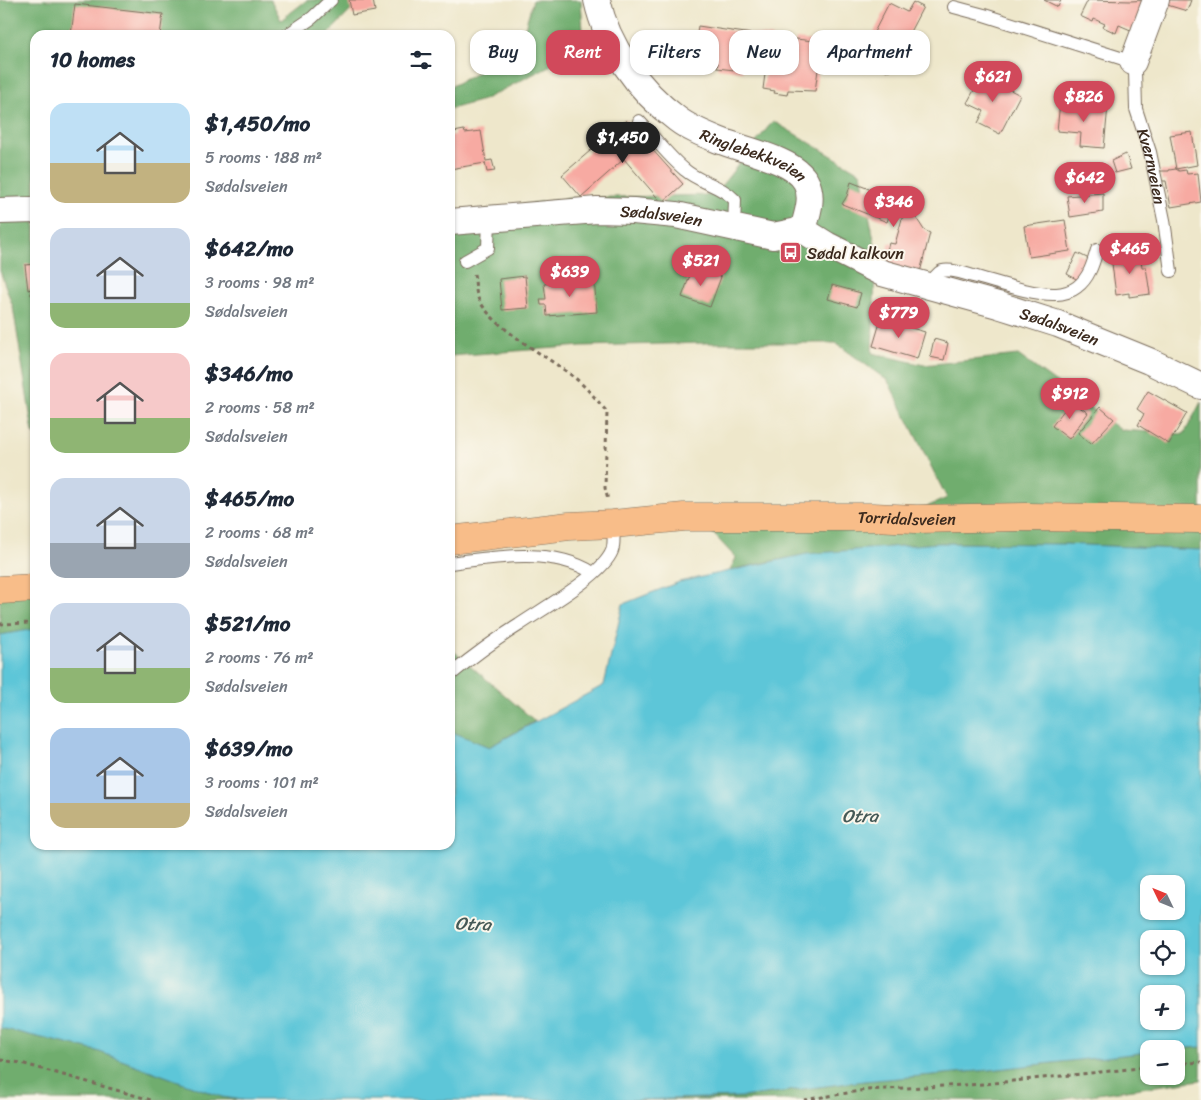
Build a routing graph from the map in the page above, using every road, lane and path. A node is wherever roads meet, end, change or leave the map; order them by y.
1 (331, 0) edge
2 (597, 0) edge
3 (1156, 0) edge
4 (954, 7) dead end
5 (294, 30) edge
6 (1133, 62) junction
7 (640, 121) dead end
8 (0, 210) edge
9 (30, 210) edge
10 (489, 219) junction
11 (455, 222) edge
12 (734, 227) junction
13 (803, 230) junction
14 (1098, 250) dead end
15 (465, 261) joint
16 (1171, 271) dead end
17 (931, 286) junction
18 (1201, 386) edge
19 (1201, 519) edge
20 (613, 524) junction
21 (455, 539) edge
22 (455, 562) edge
23 (593, 573) junction
24 (30, 588) edge
25 (0, 590) edge
26 (30, 622) edge
27 (0, 624) edge
28 (455, 671) edge
29 (0, 1060) edge
30 (1201, 1062) edge
31 (1185, 1063) edge
32 (1140, 1068) edge
33 (151, 1100) edge
34 (804, 1100) edge

1 - 5 lane
2 - 13 street, Ringlebekkveien
3 - 6 street, Kvernveien
4 - 6 lane
6 - 16 lane, Kvernveien
7 - 12 lane
8 - 9 street
10 - 11 street, Sødalsveien
10 - 12 street, Sødalsveien
10 - 15 lane
12 - 13 street, Sødalsveien
13 - 17 street, Sødalsveien
14 - 17 lane
15 - 20 path
17 - 18 street, Sødalsveien
19 - 20 main road, Torridalsveien
20 - 21 main road, Torridalsveien
20 - 23 lane
22 - 23 lane
23 - 28 lane
24 - 25 main road
26 - 27 path
29 - 33 path
30 - 31 path
32 - 34 path

